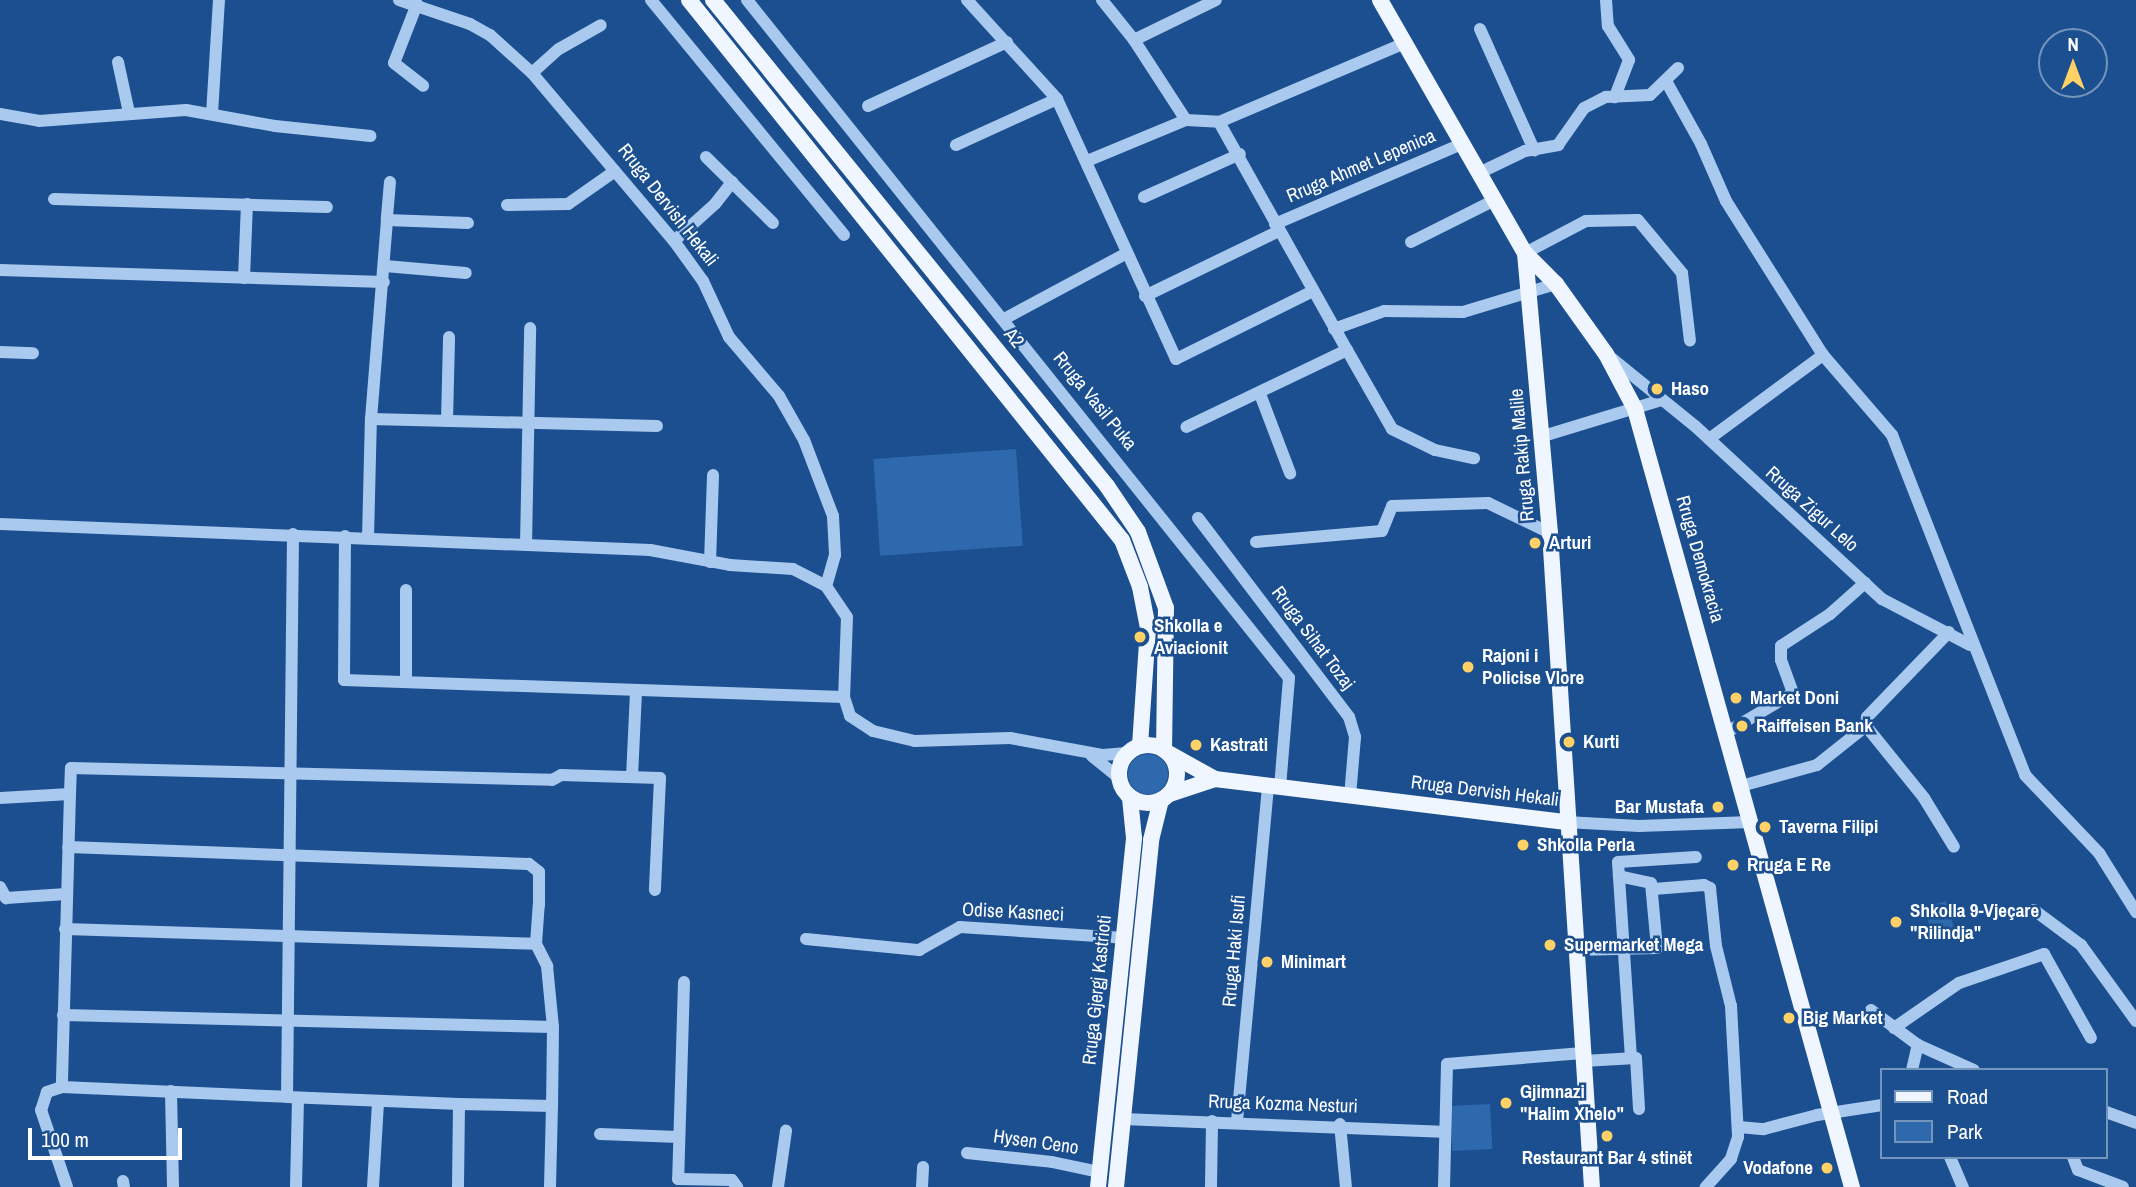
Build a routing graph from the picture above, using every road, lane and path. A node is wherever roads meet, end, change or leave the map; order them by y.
1 (219, 0) edge
2 (399, 0) edge
3 (651, 0) edge
4 (688, 0) edge
5 (713, 0) edge
6 (747, 0) edge
7 (967, 0) edge
8 (1102, 0) edge
9 (1216, 0) edge
10 (1380, 0) edge
11 (1606, 0) edge
12 (416, 4) junction
13 (601, 25) dead end
14 (1479, 29) dead end
15 (1135, 40) junction
16 (1007, 42) junction
17 (1405, 43) junction
18 (118, 62) dead end
19 (1678, 68) dead end
20 (532, 73) junction
21 (1666, 81) junction
22 (423, 86) dead end
23 (1615, 97) junction
24 (1057, 99) junction
25 (868, 106) dead end
26 (129, 113) junction
27 (0, 114) edge
28 (212, 114) junction
29 (1186, 120) junction
30 (1219, 122) junction
31 (370, 136) dead end
32 (1462, 144) junction
33 (956, 145) dead end
34 (1534, 150) junction
35 (1240, 154) junction
36 (706, 157) dead end
37 (1087, 161) junction
38 (615, 171) junction
39 (1479, 173) junction
40 (390, 183) dead end
41 (732, 183) junction
42 (1144, 197) dead end
43 (54, 199) dead end
44 (1494, 200) junction
45 (247, 204) junction
46 (507, 205) dead end
47 (327, 207) dead end
48 (387, 220) junction
49 (468, 223) dead end
50 (773, 223) dead end
51 (1277, 228) junction
52 (844, 235) dead end
53 (674, 241) junction
54 (1411, 243) dead end
55 (1525, 253) junction
56 (1125, 254) junction
57 (385, 266) junction
58 (0, 270) edge
59 (466, 273) dead end
60 (244, 278) junction
61 (384, 282) junction
62 (1556, 284) junction
63 (1311, 292) junction
64 (1529, 295) junction
65 (1144, 296) junction
66 (1009, 316) junction
67 (530, 328) dead end
68 (1334, 329) junction
69 (449, 337) dead end
70 (1690, 341) dead end
71 (1346, 350) junction
72 (0, 352) edge
73 (33, 353) dead end
74 (1606, 354) junction
75 (1823, 355) junction
76 (1260, 394) junction
77 (1662, 400) junction
78 (1635, 409) junction
79 (371, 419) junction
80 (447, 421) junction
81 (528, 423) junction
82 (657, 426) dead end
83 (1186, 427) dead end
84 (1540, 436) junction
85 (1709, 439) junction
86 (1474, 458) dead end
87 (1290, 473) dead end
88 (713, 475) dead end
89 (1198, 519) dead end
90 (0, 524) edge
91 (1550, 533) junction
92 (293, 534) junction
93 (345, 537) junction
94 (368, 538) junction
95 (1255, 542) dead end
96 (526, 545) junction
97 (710, 562) junction
98 (1864, 583) junction
99 (826, 586) junction
100 (406, 590) dead end
101 (1949, 632) junction
102 (1970, 645) junction
103 (407, 682) junction
104 (636, 691) junction
105 (845, 697) junction
106 (1866, 726) junction
107 (1727, 732) junction
108 (1134, 750) junction
109 (1086, 752) junction
110 (1167, 752) junction
111 (293, 775) junction
112 (632, 777) junction
113 (1118, 777) junction
114 (1215, 779) junction
115 (1274, 786) junction
116 (1741, 786) junction
117 (69, 794) junction
118 (1350, 796) junction
119 (1166, 797) junction
120 (0, 798) edge
121 (1130, 798) junction
122 (1566, 822) junction
123 (1751, 822) junction
124 (68, 847) junction
125 (1954, 847) dead end
126 (292, 855) junction
127 (1696, 856) dead end
128 (1619, 876) junction
129 (0, 887) edge
130 (1654, 889) junction
131 (655, 890) dead end
132 (66, 894) junction
133 (2034, 910) dead end
134 (2136, 912) edge
135 (65, 929) junction
136 (290, 935) junction
137 (1124, 938) junction
138 (806, 939) dead end
139 (536, 944) junction
140 (1624, 948) junction
141 (1575, 950) junction
142 (684, 982) dead end
143 (1871, 1010) dead end
144 (63, 1015) junction
145 (288, 1021) junction
146 (2136, 1021) edge
147 (553, 1027) junction
148 (1894, 1028) junction
149 (2091, 1038) dead end
150 (1918, 1045) junction
151 (1583, 1057) junction
152 (1631, 1058) junction
153 (1912, 1068) edge
154 (1969, 1068) edge
155 (62, 1087) junction
156 (171, 1091) junction
157 (293, 1097) junction
158 (378, 1102) junction
159 (458, 1104) junction
160 (1881, 1105) edge
161 (552, 1106) junction
162 (1639, 1109) dead end
163 (1830, 1113) junction
164 (2108, 1113) edge
165 (1123, 1119) junction
166 (1212, 1121) junction
167 (1237, 1121) junction
168 (2136, 1123) edge
169 (1340, 1124) junction
170 (1739, 1127) junction
171 (786, 1131) dead end
172 (1442, 1132) junction
173 (600, 1134) dead end
174 (679, 1137) junction
175 (967, 1153) dead end
176 (1951, 1159) edge
177 (2074, 1159) edge
178 (923, 1167) dead end
179 (1099, 1180) edge
180 (1714, 1185) edge
181 (67, 1187) edge
182 (173, 1187) edge
183 (296, 1187) edge
184 (373, 1187) edge
185 (458, 1187) edge
186 (550, 1187) edge
187 (737, 1187) edge
188 (778, 1187) edge
189 (922, 1187) edge
190 (1116, 1187) edge
191 (1212, 1187) edge
192 (1346, 1187) edge
193 (1444, 1187) edge
194 (1592, 1187) edge
195 (1852, 1187) edge
196 (1963, 1187) edge
197 (2123, 1187) edge

1 - 28 street
2 - 12 street, Rruga Dervish Hekali
3 - 52 street
4 - 108 main road, A2
5 - 110 main road, A2
6 - 66 street, Rruga Vasil Puka
7 - 16 street
8 - 15 street
9 - 15 street
10 - 17 main road, Rruga Demokracia
11 - 23 street
12 - 20 street, Rruga Dervish Hekali
12 - 22 street
13 - 20 street
14 - 34 street
15 - 29 street
16 - 24 street
16 - 25 street
17 - 30 street
17 - 32 main road, Rruga Demokracia
18 - 26 street
19 - 21 street
20 - 38 street, Rruga Dervish Hekali
21 - 23 street
21 - 75 street
23 - 34 street
24 - 33 street
24 - 37 street
26 - 27 street
26 - 28 street
28 - 31 street
29 - 30 street
29 - 37 street
30 - 35 street
32 - 39 main road, Rruga Demokracia
32 - 51 street, Rruga Ahmet Lepenica
34 - 39 street
35 - 42 street
35 - 51 street
36 - 41 street
37 - 56 street
38 - 46 street
38 - 53 street, Rruga Dervish Hekali
39 - 44 main road, Rruga Demokracia
40 - 48 street
41 - 50 street
41 - 53 street
43 - 45 street
44 - 54 street
44 - 55 main road, Rruga Demokracia
45 - 47 street
45 - 60 street
48 - 49 street
48 - 57 street
51 - 63 street
51 - 65 street, Rruga Ahmet Lepenica
53 - 99 street, Rruga Dervish Hekali
55 - 62 main road, Rruga Demokracia
55 - 64 main road, Rruga Rakip Malile
55 - 70 street
56 - 65 street
56 - 66 street
57 - 59 street
57 - 61 street
58 - 60 street
60 - 61 street
61 - 79 street
62 - 64 street
62 - 74 main road, Rruga Demokracia
63 - 65 street
63 - 68 street
64 - 68 street
64 - 84 main road, Rruga Rakip Malile
66 - 115 street, Rruga Vasil Puka
67 - 81 street
68 - 71 street
69 - 80 street
71 - 76 street
71 - 86 street
72 - 73 street
74 - 77 street, Rruga Zigur Lelo
74 - 78 main road, Rruga Demokracia
75 - 85 street
75 - 102 street
76 - 83 street
76 - 87 street
77 - 78 street
77 - 85 street, Rruga Zigur Lelo
78 - 84 street
78 - 107 main road, Rruga Demokracia
79 - 80 street
79 - 94 street
80 - 81 street
81 - 82 street
81 - 96 street
84 - 91 main road, Rruga Rakip Malile
85 - 98 street, Rruga Zigur Lelo
88 - 97 street
89 - 118 street, Rruga Sihat Tozaj
90 - 92 street
91 - 95 street
91 - 122 main road, Rruga Rakip Malile
92 - 93 street
92 - 111 street
93 - 94 street
93 - 103 street
94 - 96 street
96 - 97 street
97 - 99 street
98 - 101 street, Rruga Zigur Lelo
98 - 107 street
99 - 105 street
100 - 103 street
101 - 102 street, Rruga Zigur Lelo
101 - 106 street
102 - 134 street
103 - 104 street
104 - 105 street
104 - 112 street
105 - 109 street
106 - 116 street
106 - 125 street
107 - 116 main road, Rruga Demokracia
108 - 109 street
108 - 110 main road
108 - 113 main road
109 - 113 street
110 - 114 main road, Rruga Dervish Hekali
110 - 119 main road
111 - 112 street
111 - 117 street
111 - 126 street
112 - 131 street
113 - 121 main road
114 - 115 main road, Rruga Dervish Hekali
114 - 119 main road, Rruga Dervish Hekali
115 - 118 main road, Rruga Dervish Hekali
115 - 167 street, Rruga Haki Isufi
116 - 123 main road, Rruga Demokracia
117 - 120 street
117 - 124 street
118 - 122 main road, Rruga Dervish Hekali
119 - 121 main road
119 - 165 main road, Rruga Gjergj Kastrioti
121 - 137 main road, Rruga Gjergj Kastrioti
122 - 123 street, Rruga Dervish Hekali
122 - 141 main road, Rruga Rakip Malile
123 - 163 main road, Rruga Demokracia
124 - 126 street
124 - 132 street
126 - 136 street
126 - 139 street
127 - 128 street
128 - 130 street
128 - 140 street
129 - 132 street
130 - 140 street
130 - 170 street
132 - 135 street
133 - 146 street
135 - 136 street
135 - 144 street
136 - 139 street
136 - 145 street
137 - 138 street, Odise Kasneci
137 - 179 main road, Rruga Gjergj Kastrioti
139 - 147 street
140 - 141 street
140 - 152 street
141 - 151 main road, Rruga Rakip Malile
142 - 174 street
143 - 148 street
144 - 145 street
144 - 155 street
145 - 147 street
145 - 157 street
147 - 161 street
148 - 149 street
148 - 150 street
150 - 153 street
150 - 154 street
151 - 152 street
151 - 172 street
151 - 194 main road, Rruga Rakip Malile
152 - 162 street
155 - 156 street
155 - 181 street
156 - 157 street
156 - 182 street
157 - 158 street
157 - 183 street
158 - 159 street
158 - 184 street
159 - 161 street
159 - 185 street
160 - 163 street
161 - 186 street
163 - 170 street
163 - 195 main road, Rruga Demokracia
164 - 168 street
165 - 166 street, Rruga Kozma Nesturi
165 - 190 main road, Rruga Gjergj Kastrioti
166 - 167 street, Rruga Kozma Nesturi
166 - 191 street
167 - 169 street, Rruga Kozma Nesturi
169 - 172 street, Rruga Kozma Nesturi
169 - 192 street
170 - 180 street
171 - 188 street
172 - 193 street
173 - 174 street
174 - 187 street
175 - 179 street, Hysen Ceno
176 - 196 street
177 - 197 street
178 - 189 street

